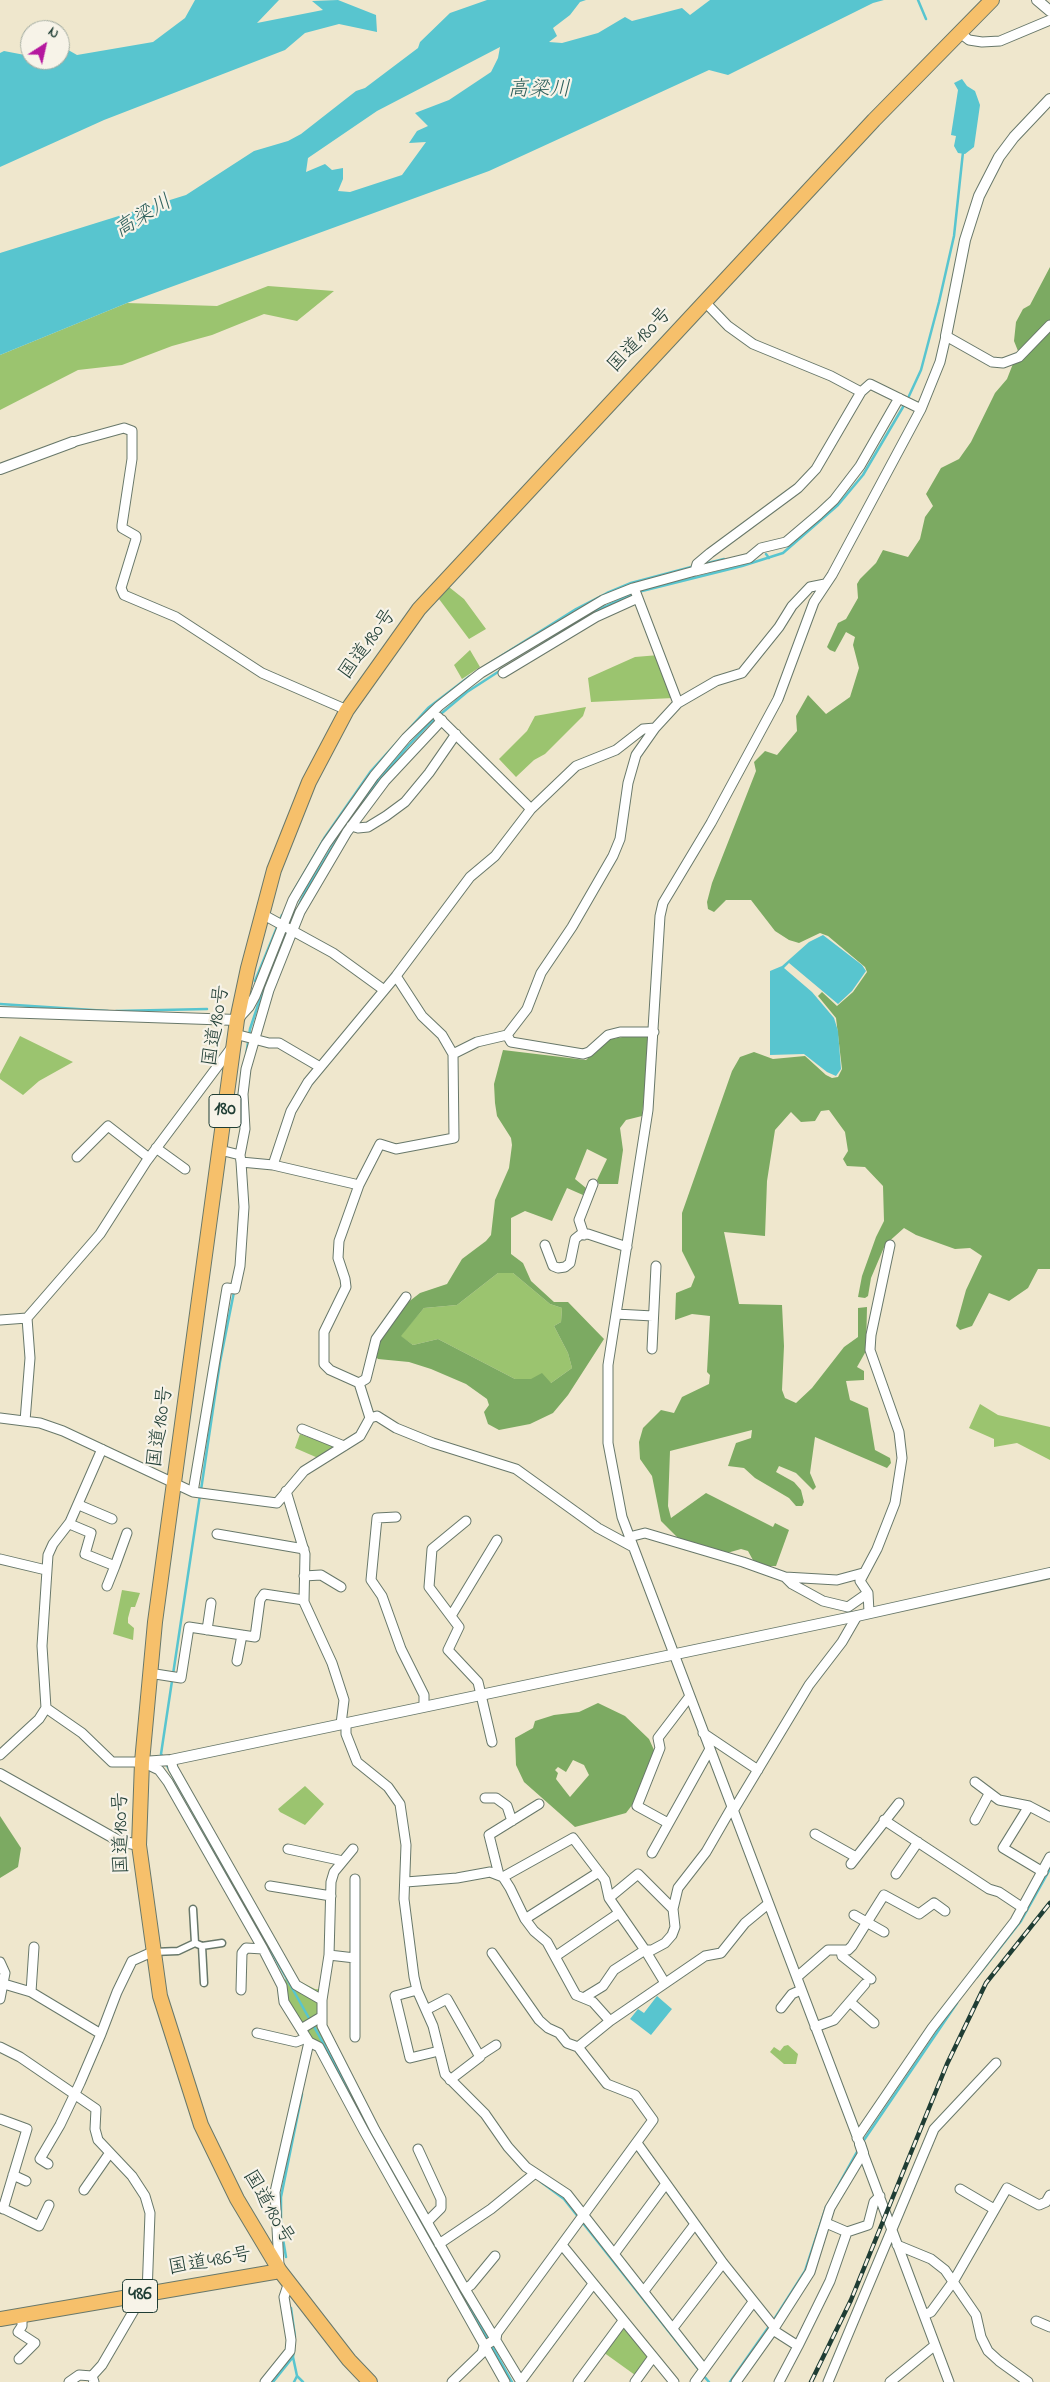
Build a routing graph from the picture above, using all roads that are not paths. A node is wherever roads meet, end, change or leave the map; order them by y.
1 (992, 0) edge
2 (1037, 0) edge
3 (1050, 11) edge
4 (1050, 20) edge
5 (960, 33) junction
6 (1050, 99) edge
7 (705, 302) junction
8 (1050, 325) edge
9 (946, 336) junction
10 (861, 392) junction
11 (900, 398) junction
12 (921, 409) junction
13 (73, 442) joint
14 (0, 469) edge
15 (696, 568) junction
16 (825, 584) junction
17 (635, 593) junction
18 (503, 673) dead end
19 (678, 703) junction
20 (346, 710) junction
21 (437, 716) junction
22 (655, 728) junction
23 (456, 734) junction
24 (531, 809) junction
25 (351, 826) junction
26 (262, 914) junction
27 (284, 929) junction
28 (396, 976) junction
29 (384, 990) junction
30 (0, 1012) edge
31 (654, 1032) junction
32 (507, 1035) junction
33 (243, 1036) junction
34 (453, 1054) junction
35 (320, 1067) junction
36 (156, 1148) junction
37 (220, 1150) junction
38 (76, 1157) dead end
39 (149, 1158) junction
40 (240, 1159) junction
41 (273, 1165) junction
42 (185, 1168) dead end
43 (593, 1184) dead end
44 (360, 1185) junction
45 (584, 1235) junction
46 (545, 1245) dead end
47 (890, 1245) dead end
48 (627, 1247) junction
49 (656, 1266) dead end
50 (406, 1297) dead end
51 (616, 1314) junction
52 (653, 1316) junction
53 (27, 1318) junction
54 (0, 1320) edge
55 (652, 1349) dead end
56 (359, 1383) junction
57 (0, 1418) edge
58 (370, 1418) junction
59 (25, 1421) junction
60 (302, 1430) dead end
61 (344, 1446) junction
62 (102, 1449) junction
63 (174, 1484) junction
64 (286, 1491) junction
65 (192, 1492) junction
66 (79, 1505) junction
67 (396, 1517) dead end
68 (112, 1519) dead end
69 (466, 1520) dead end
70 (70, 1522) junction
71 (127, 1533) dead end
72 (217, 1534) dead end
73 (629, 1537) junction
74 (497, 1540) dead end
75 (633, 1547) junction
76 (304, 1549) junction
77 (0, 1559) edge
78 (115, 1566) junction
79 (46, 1570) junction
80 (863, 1573) junction
81 (1050, 1573) edge
82 (304, 1576) junction
83 (785, 1577) junction
84 (107, 1586) dead end
85 (341, 1587) dead end
86 (868, 1593) junction
87 (304, 1600) junction
88 (211, 1603) dead end
89 (869, 1612) junction
90 (451, 1616) junction
91 (857, 1616) junction
92 (207, 1630) junction
93 (242, 1635) junction
94 (673, 1653) junction
95 (237, 1661) dead end
96 (149, 1673) junction
97 (481, 1694) junction
98 (690, 1696) junction
99 (424, 1706) junction
100 (46, 1708) junction
101 (343, 1723) junction
102 (703, 1732) junction
103 (492, 1742) dead end
104 (710, 1749) junction
105 (0, 1755) edge
106 (166, 1761) junction
107 (142, 1762) junction
108 (758, 1770) junction
109 (0, 1774) edge
110 (974, 1782) dead end
111 (989, 1794) junction
112 (485, 1798) dead end
113 (898, 1803) dead end
114 (539, 1804) dead end
115 (1029, 1806) junction
116 (733, 1809) junction
117 (1050, 1816) edge
118 (884, 1820) junction
119 (975, 1820) dead end
120 (512, 1822) junction
121 (668, 1823) junction
122 (815, 1834) dead end
123 (918, 1842) junction
124 (139, 1845) junction
125 (288, 1849) dead end
126 (353, 1849) dead end
127 (652, 1852) dead end
128 (1050, 1858) edge
129 (219, 1859) junction
130 (343, 1861) junction
131 (599, 1872) junction
132 (1043, 1872) junction
133 (896, 1874) dead end
134 (501, 1876) junction
135 (355, 1879) dead end
136 (406, 1882) junction
137 (270, 1886) dead end
138 (331, 1896) junction
139 (609, 1898) junction
140 (768, 1904) junction
141 (1023, 1908) junction
142 (193, 1909) dead end
143 (673, 1909) junction
144 (945, 1911) dead end
145 (619, 1913) junction
146 (854, 1915) dead end
147 (525, 1919) junction
148 (867, 1923) junction
149 (884, 1932) dead end
150 (262, 1938) junction
151 (195, 1943) junction
152 (222, 1943) dead end
153 (202, 1946) junction
154 (34, 1947) dead end
155 (263, 1950) junction
156 (645, 1950) junction
157 (841, 1951) junction
158 (152, 1952) junction
159 (492, 1953) dead end
160 (329, 1955) junction
161 (556, 1956) junction
162 (355, 1958) junction
163 (0, 1962) edge
164 (797, 1977) junction
165 (204, 1983) dead end
166 (665, 1983) junction
167 (4, 1984) junction
168 (241, 1990) dead end
169 (417, 1990) junction
170 (801, 1990) junction
171 (31, 1992) junction
172 (585, 1997) junction
173 (0, 1999) edge
174 (322, 2000) junction
175 (850, 2002) junction
176 (782, 2008) dead end
177 (426, 2010) junction
178 (610, 2021) junction
179 (311, 2023) junction
180 (874, 2023) dead end
181 (815, 2027) junction
182 (257, 2033) dead end
183 (101, 2034) junction
184 (355, 2037) dead end
185 (308, 2040) junction
186 (496, 2046) dead end
187 (0, 2047) edge
188 (578, 2047) junction
189 (439, 2051) junction
190 (479, 2056) junction
191 (996, 2063) dead end
192 (450, 2080) junction
193 (74, 2093) junction
194 (0, 2120) edge
195 (637, 2144) junction
196 (861, 2146) junction
197 (418, 2149) dead end
198 (109, 2154) junction
199 (48, 2164) dead end
200 (534, 2174) junction
201 (13, 2175) junction
202 (26, 2181) dead end
203 (666, 2185) junction
204 (960, 2188) dead end
205 (84, 2190) dead end
206 (1050, 2195) edge
207 (880, 2196) junction
208 (49, 2205) dead end
209 (1, 2208) edge
210 (994, 2209) junction
211 (581, 2218) junction
212 (427, 2222) junction
213 (826, 2223) junction
214 (695, 2224) junction
215 (848, 2232) junction
216 (892, 2232) junction
217 (440, 2244) junction
218 (562, 2244) junction
219 (897, 2245) junction
220 (614, 2254) junction
221 (494, 2256) dead end
222 (723, 2263) junction
223 (284, 2276) junction
224 (954, 2282) junction
225 (593, 2284) junction
226 (465, 2289) junction
227 (644, 2291) junction
228 (143, 2295) junction
229 (753, 2302) junction
230 (924, 2315) junction
231 (8, 2316) edge
232 (623, 2321) junction
233 (1036, 2321) dead end
234 (772, 2326) junction
235 (1050, 2327) edge
236 (673, 2328) junction
237 (490, 2342) junction
238 (798, 2346) junction
239 (934, 2346) junction
240 (653, 2357) junction
241 (19, 2359) dead end
242 (700, 2376) edge
243 (93, 2379) edge
244 (830, 2379) edge
245 (69, 2382) edge
246 (265, 2382) edge
247 (370, 2382) edge
248 (452, 2382) edge
249 (505, 2382) edge
250 (521, 2382) edge
251 (578, 2382) edge
252 (635, 2382) edge
253 (674, 2382) edge
254 (736, 2382) edge
255 (779, 2382) edge
256 (839, 2382) edge
257 (890, 2382) edge
258 (949, 2382) edge
259 (1028, 2382) edge

1 - 5 highway, 国道180号 / 180
2 - 3 street
4 - 5 street
5 - 7 highway, 国道180号 / 180
6 - 9 street
7 - 10 street
7 - 20 highway, 国道180号 / 180
8 - 9 street
9 - 12 street
10 - 11 street
10 - 15 street
11 - 12 street
11 - 15 street
12 - 16 street
13 - 14 street
13 - 20 street
15 - 17 street
16 - 19 street
16 - 31 street
17 - 18 street
17 - 19 street
17 - 21 street
19 - 22 street
20 - 26 highway, 国道180号 / 180
21 - 23 street
21 - 25 street
21 - 27 street
22 - 24 street
22 - 32 street
23 - 24 street
23 - 25 street
24 - 28 street
25 - 27 street
26 - 27 street
26 - 33 highway, 国道180号 / 180
27 - 29 street
27 - 33 street
27 - 33 street
28 - 29 street
28 - 34 street
29 - 35 street
30 - 33 street
31 - 32 street
31 - 48 street
32 - 34 street
33 - 35 street
33 - 36 street
33 - 37 highway, 国道180号 / 180
33 - 40 street
34 - 44 street
35 - 41 street
36 - 39 street
36 - 42 street
37 - 40 street
37 - 63 highway, 国道180号 / 180
38 - 39 street
39 - 53 street
40 - 41 street
40 - 65 street
41 - 44 street
43 - 45 street
44 - 56 street
45 - 46 street
45 - 48 street
47 - 80 street
48 - 51 street
49 - 52 street
50 - 56 street
51 - 52 street
51 - 73 street
52 - 55 street
53 - 54 street
53 - 59 street
56 - 58 street
57 - 59 street
58 - 61 street
58 - 75 street
59 - 62 street
60 - 61 street
61 - 64 street
62 - 63 street
62 - 66 street
63 - 65 street
63 - 96 highway, 国道180号 / 180
64 - 65 street
64 - 76 street
66 - 68 street
66 - 70 street
67 - 99 street
69 - 90 street
70 - 78 street
70 - 79 street
71 - 78 street
72 - 76 street
73 - 75 street
73 - 83 street
74 - 90 street
75 - 94 street
76 - 82 street
77 - 79 street
78 - 84 street
79 - 100 street
80 - 83 street
80 - 86 street
81 - 89 street
82 - 85 street
82 - 87 street
83 - 86 street
86 - 89 street
87 - 93 street
87 - 101 street
88 - 92 street
89 - 91 street
90 - 97 street
91 - 94 street
91 - 108 street
92 - 93 street
92 - 96 street
93 - 95 street
94 - 97 street
94 - 98 street
96 - 107 highway, 国道180号 / 180
97 - 99 street
97 - 103 street
98 - 102 street
98 - 121 street
99 - 101 street
100 - 105 street
100 - 107 street
101 - 106 street
101 - 136 street
102 - 104 street
102 - 108 street
104 - 116 street
104 - 121 street
106 - 107 street
106 - 129 street
107 - 124 highway, 国道180号 / 180
107 - 129 street
108 - 116 street
109 - 124 street
110 - 111 street
111 - 115 street
111 - 119 street
112 - 120 street
113 - 118 street
114 - 120 street
115 - 117 street
115 - 132 street
116 - 140 street
116 - 143 street
118 - 122 street
118 - 123 street
120 - 134 street
121 - 127 street
123 - 133 street
123 - 141 street
124 - 158 highway, 国道180号 / 180
125 - 130 street
126 - 130 street
128 - 132 street
129 - 150 street
130 - 138 street
131 - 134 street
131 - 139 street
131 - 147 street
132 - 141 street
134 - 136 street
134 - 147 street
135 - 162 street
136 - 169 street
137 - 138 street
138 - 160 street
139 - 143 street
139 - 145 street
140 - 164 street
140 - 166 street
141 - 196 street
142 - 151 street
143 - 156 street
144 - 148 street
145 - 156 street
145 - 161 street
146 - 148 street
147 - 161 street
148 - 149 street
148 - 157 street
150 - 155 street
150 - 174 street
151 - 153 street
151 - 158 street
152 - 153 street
153 - 165 street
154 - 171 street
155 - 168 street
155 - 179 street
156 - 166 street
156 - 172 street
157 - 164 street
157 - 175 street
158 - 183 street
158 - 223 highway, 国道180号 / 180
159 - 188 street
160 - 162 street
160 - 174 street
161 - 172 street
162 - 184 street
163 - 167 street
164 - 170 street
166 - 178 street
167 - 171 street
167 - 173 street
169 - 177 street
169 - 189 street
170 - 176 street
170 - 181 street
171 - 183 street
172 - 178 street
174 - 179 street
175 - 180 street
175 - 181 street
177 - 189 street
177 - 190 street
178 - 188 street
179 - 185 street
179 - 212 street
181 - 196 street
182 - 185 street
183 - 193 street
185 - 223 street
185 - 237 street
186 - 190 street
187 - 193 street
188 - 195 street
189 - 192 street
190 - 192 street
191 - 216 street
192 - 200 street
193 - 198 street
193 - 199 street
194 - 201 street
195 - 203 street
195 - 211 street
196 - 207 street
196 - 213 street
197 - 212 street
198 - 205 street
198 - 228 street
200 - 211 street
200 - 217 street
201 - 202 street
201 - 209 street
203 - 214 street
203 - 220 street
204 - 210 street
206 - 210 street
207 - 215 street
207 - 216 street
208 - 209 street
210 - 224 street
211 - 218 street
211 - 220 street
212 - 217 street
213 - 215 street
213 - 234 street
214 - 222 street
214 - 227 street
215 - 238 street
216 - 219 street
216 - 244 street
217 - 226 street
218 - 225 street
218 - 237 street
219 - 224 street
219 - 230 street
220 - 227 street
221 - 226 street
222 - 229 street
222 - 236 street
223 - 228 highway, 国道486号 / 486
223 - 246 street
223 - 247 highway, 国道180号 / 180
224 - 230 street
224 - 259 street
225 - 232 street
225 - 250 street
226 - 237 street
227 - 236 street
228 - 231 highway, 国道486号 / 486
228 - 243 street
229 - 234 street
229 - 242 street
230 - 239 street
231 - 241 street
232 - 240 street
232 - 251 street
233 - 235 street
234 - 238 street
234 - 254 street
236 - 242 street
237 - 248 street
237 - 249 street
237 - 250 street
238 - 255 street
239 - 257 street
239 - 258 street
240 - 252 street
240 - 253 street
243 - 245 street
244 - 256 street

